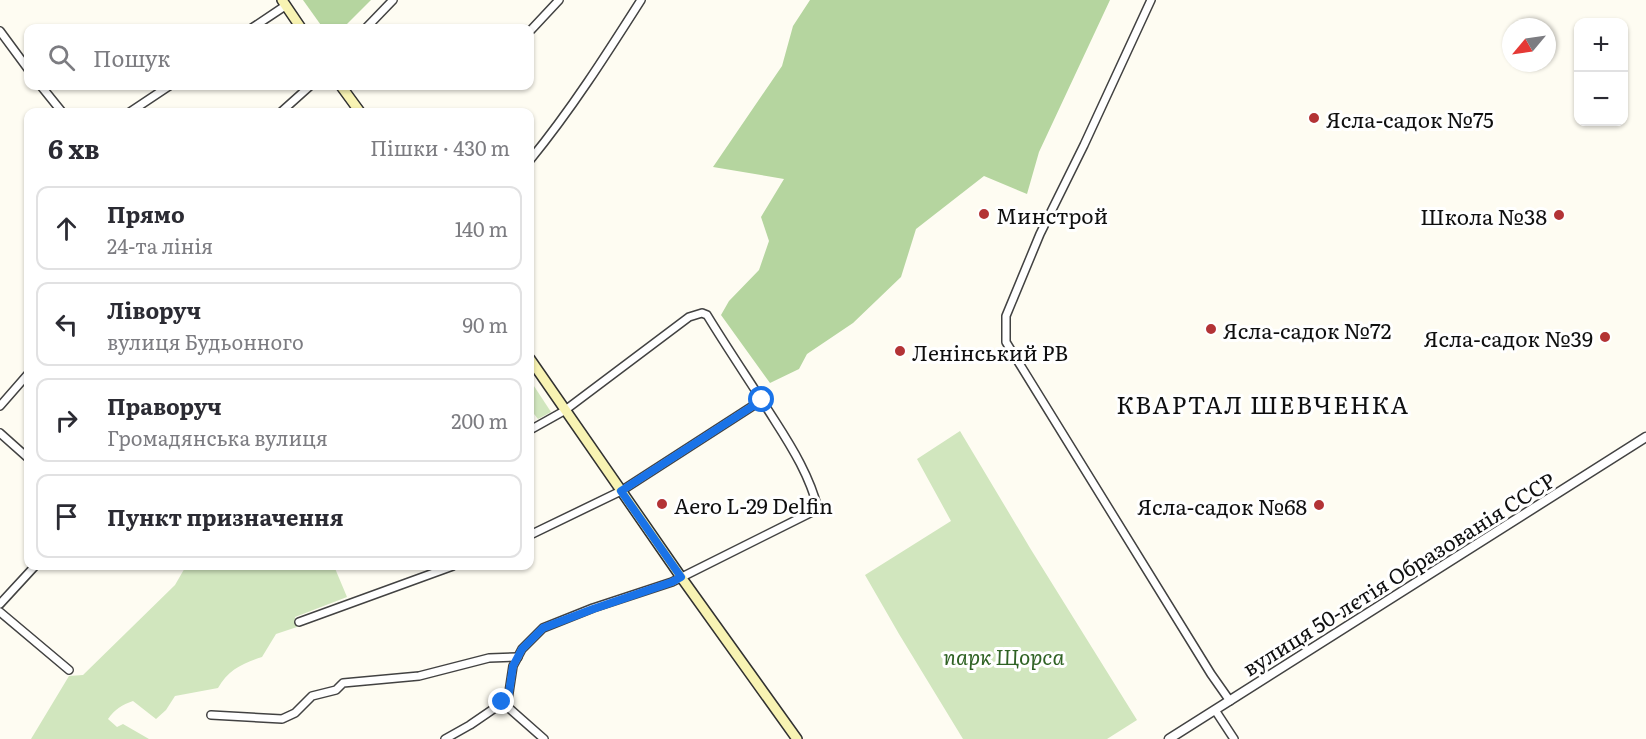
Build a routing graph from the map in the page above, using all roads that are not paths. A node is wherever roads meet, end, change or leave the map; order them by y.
1 (393, 0) edge
2 (559, 0) edge
3 (641, 0) edge
4 (1151, 0) edge
5 (284, 3) edge
6 (257, 24) edge
7 (298, 24) edge
8 (370, 24) edge
9 (534, 28) edge
10 (0, 31) edge
11 (24, 64) edge
12 (44, 90) edge
13 (163, 90) edge
14 (306, 90) edge
15 (344, 90) edge
16 (59, 108) edge
17 (136, 108) edge
18 (285, 108) edge
19 (357, 108) edge
20 (534, 155) edge
21 (534, 365) edge
22 (24, 379) edge
23 (762, 400) junction
24 (0, 406) edge
25 (564, 411) junction
26 (534, 428) edge
27 (0, 433) edge
28 (1646, 437) edge
29 (24, 454) edge
30 (621, 491) junction
31 (534, 533) edge
32 (31, 570) edge
33 (442, 570) edge
34 (681, 577) junction
35 (0, 604) edge
36 (0, 612) edge
37 (299, 622) dead end
38 (518, 657) junction
39 (69, 670) dead end
40 (1230, 701) junction
41 (502, 702) junction
42 (1215, 710) junction
43 (211, 716) dead end
44 (445, 739) edge
45 (544, 739) edge
46 (797, 739) edge
47 (1169, 739) edge
48 (1234, 739) edge

1 - 8 street
2 - 9 street
3 - 20 street
4 - 40 street
5 - 6 street
5 - 7 main road
10 - 11 street
12 - 16 street
13 - 17 street
14 - 18 street
15 - 19 main road
21 - 25 main road
22 - 24 street
23 - 25 street
23 - 30 street
23 - 34 street
25 - 26 street
25 - 30 main road
27 - 29 street
28 - 40 street, вулиця 50-лєтія Образованія СССР
30 - 31 street
30 - 34 main road
32 - 35 street
33 - 37 street
34 - 38 street
34 - 46 main road
36 - 39 street
38 - 41 street
38 - 43 street
40 - 42 street, вулиця 50-лєтія Образованія СССР
41 - 44 street
41 - 45 street
42 - 47 street, вулиця 50-лєтія Образованія СССР
42 - 48 street

